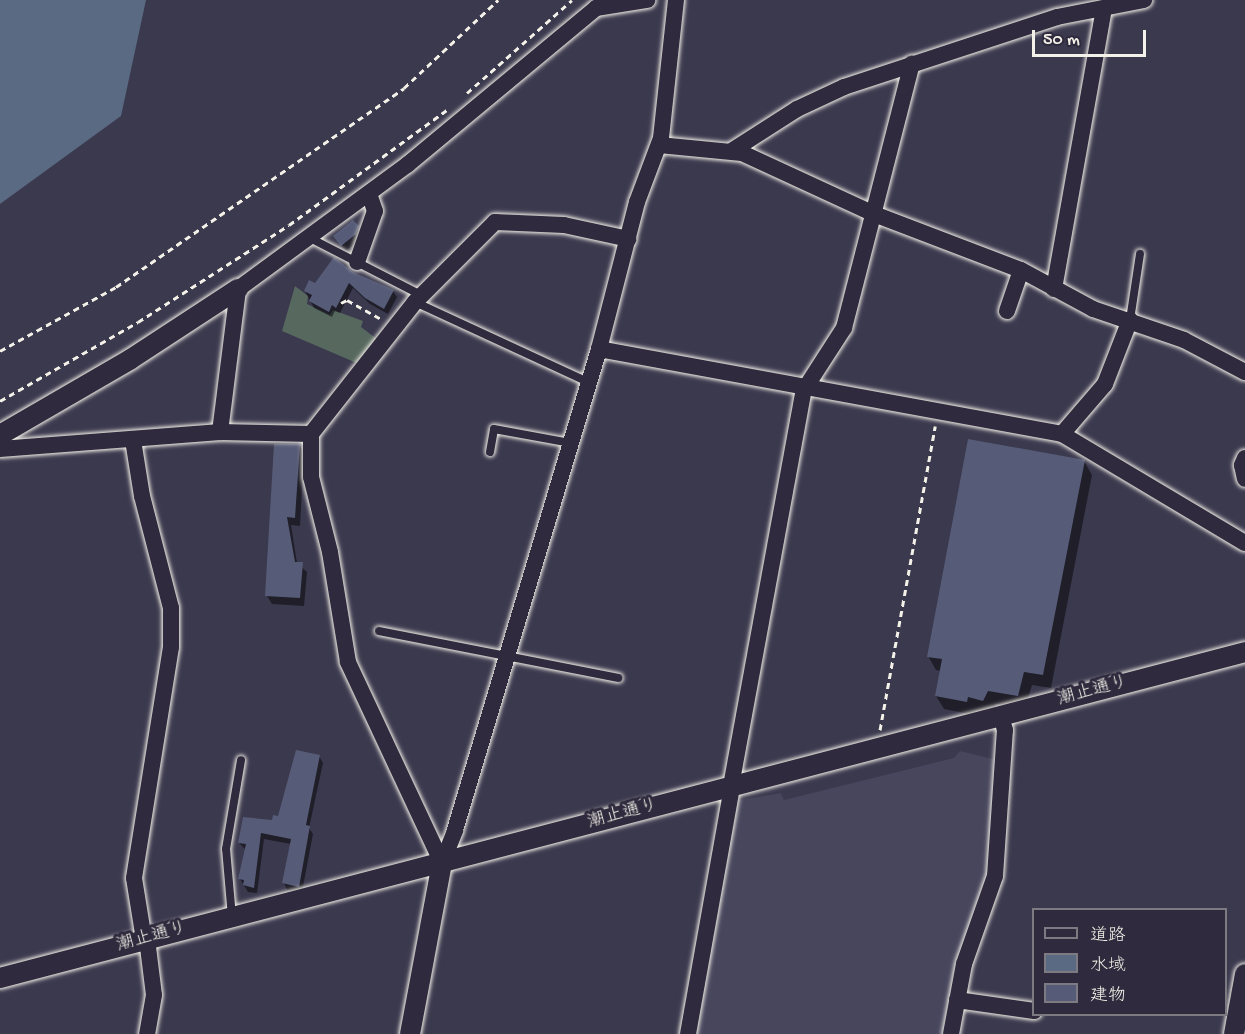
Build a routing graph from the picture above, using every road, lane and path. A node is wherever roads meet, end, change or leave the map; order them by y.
1 (498, 0) edge
2 (572, 0) edge
3 (647, 0) edge
4 (676, 0) edge
5 (1144, 0) edge
6 (600, 4) edge
7 (1104, 8) junction
8 (912, 64) junction
9 (462, 97) dead end
10 (453, 105) dead end
11 (658, 145) junction
12 (733, 150) junction
13 (369, 194) junction
14 (874, 214) junction
15 (310, 238) junction
16 (629, 238) junction
17 (1140, 254) dead end
18 (357, 262) junction
19 (1021, 270) junction
20 (238, 289) junction
21 (1053, 289) junction
22 (418, 298) junction
23 (341, 303) dead end
24 (1007, 311) dead end
25 (1130, 320) junction
26 (395, 326) junction
27 (598, 349) junction
28 (0, 351) edge
29 (1245, 372) edge
30 (588, 382) junction
31 (804, 390) junction
32 (0, 400) edge
33 (938, 412) junction
34 (220, 432) junction
35 (311, 434) junction
36 (1062, 434) junction
37 (0, 435) edge
38 (133, 440) junction
39 (570, 443) junction
40 (0, 448) edge
41 (490, 452) dead end
42 (1245, 458) edge
43 (1245, 479) edge
44 (1245, 543) edge
45 (379, 631) dead end
46 (1245, 652) edge
47 (506, 654) junction
48 (618, 678) dead end
49 (1000, 716) junction
50 (876, 749) junction
51 (241, 760) dead end
52 (732, 786) junction
53 (442, 863) junction
54 (232, 918) junction
55 (145, 940) junction
56 (1245, 974) edge
57 (0, 978) edge
58 (957, 1000) junction
59 (1242, 1005) edge
60 (1032, 1011) edge
61 (147, 1034) edge
62 (410, 1034) edge
63 (688, 1034) edge
64 (951, 1034) edge
65 (1234, 1034) edge

1 - 28 path
2 - 9 path
3 - 6 street
4 - 11 street
5 - 7 street
6 - 13 street
7 - 8 street
7 - 21 street
8 - 12 street
8 - 14 street
10 - 32 path
11 - 12 street
11 - 16 street
12 - 14 street
13 - 15 street
13 - 18 street
14 - 19 street
14 - 31 street
15 - 18 lane
15 - 20 street
16 - 22 street
16 - 27 street
17 - 25 lane
18 - 22 lane
19 - 21 street
19 - 24 street
20 - 34 street
20 - 37 street
21 - 25 street
22 - 26 street
22 - 30 lane
23 - 26 path
25 - 29 street
25 - 36 street
26 - 35 street
27 - 30 street
27 - 31 street
30 - 39 street
31 - 33 street
31 - 52 street
33 - 36 street
33 - 50 path
34 - 35 street
34 - 38 street
35 - 53 street
36 - 44 street
38 - 40 street
38 - 55 street
39 - 41 lane
39 - 47 street
42 - 43 street
45 - 47 lane
46 - 49 street, 潮止通り
47 - 48 lane
47 - 53 street
49 - 50 street, 潮止通り
49 - 58 street
50 - 52 street, 潮止通り
51 - 54 lane
52 - 53 street, 潮止通り
52 - 63 street
53 - 54 street, 潮止通り
53 - 62 street
54 - 55 street, 潮止通り
55 - 57 street, 潮止通り
55 - 61 street
56 - 59 street
58 - 60 street
58 - 64 street
59 - 65 street

